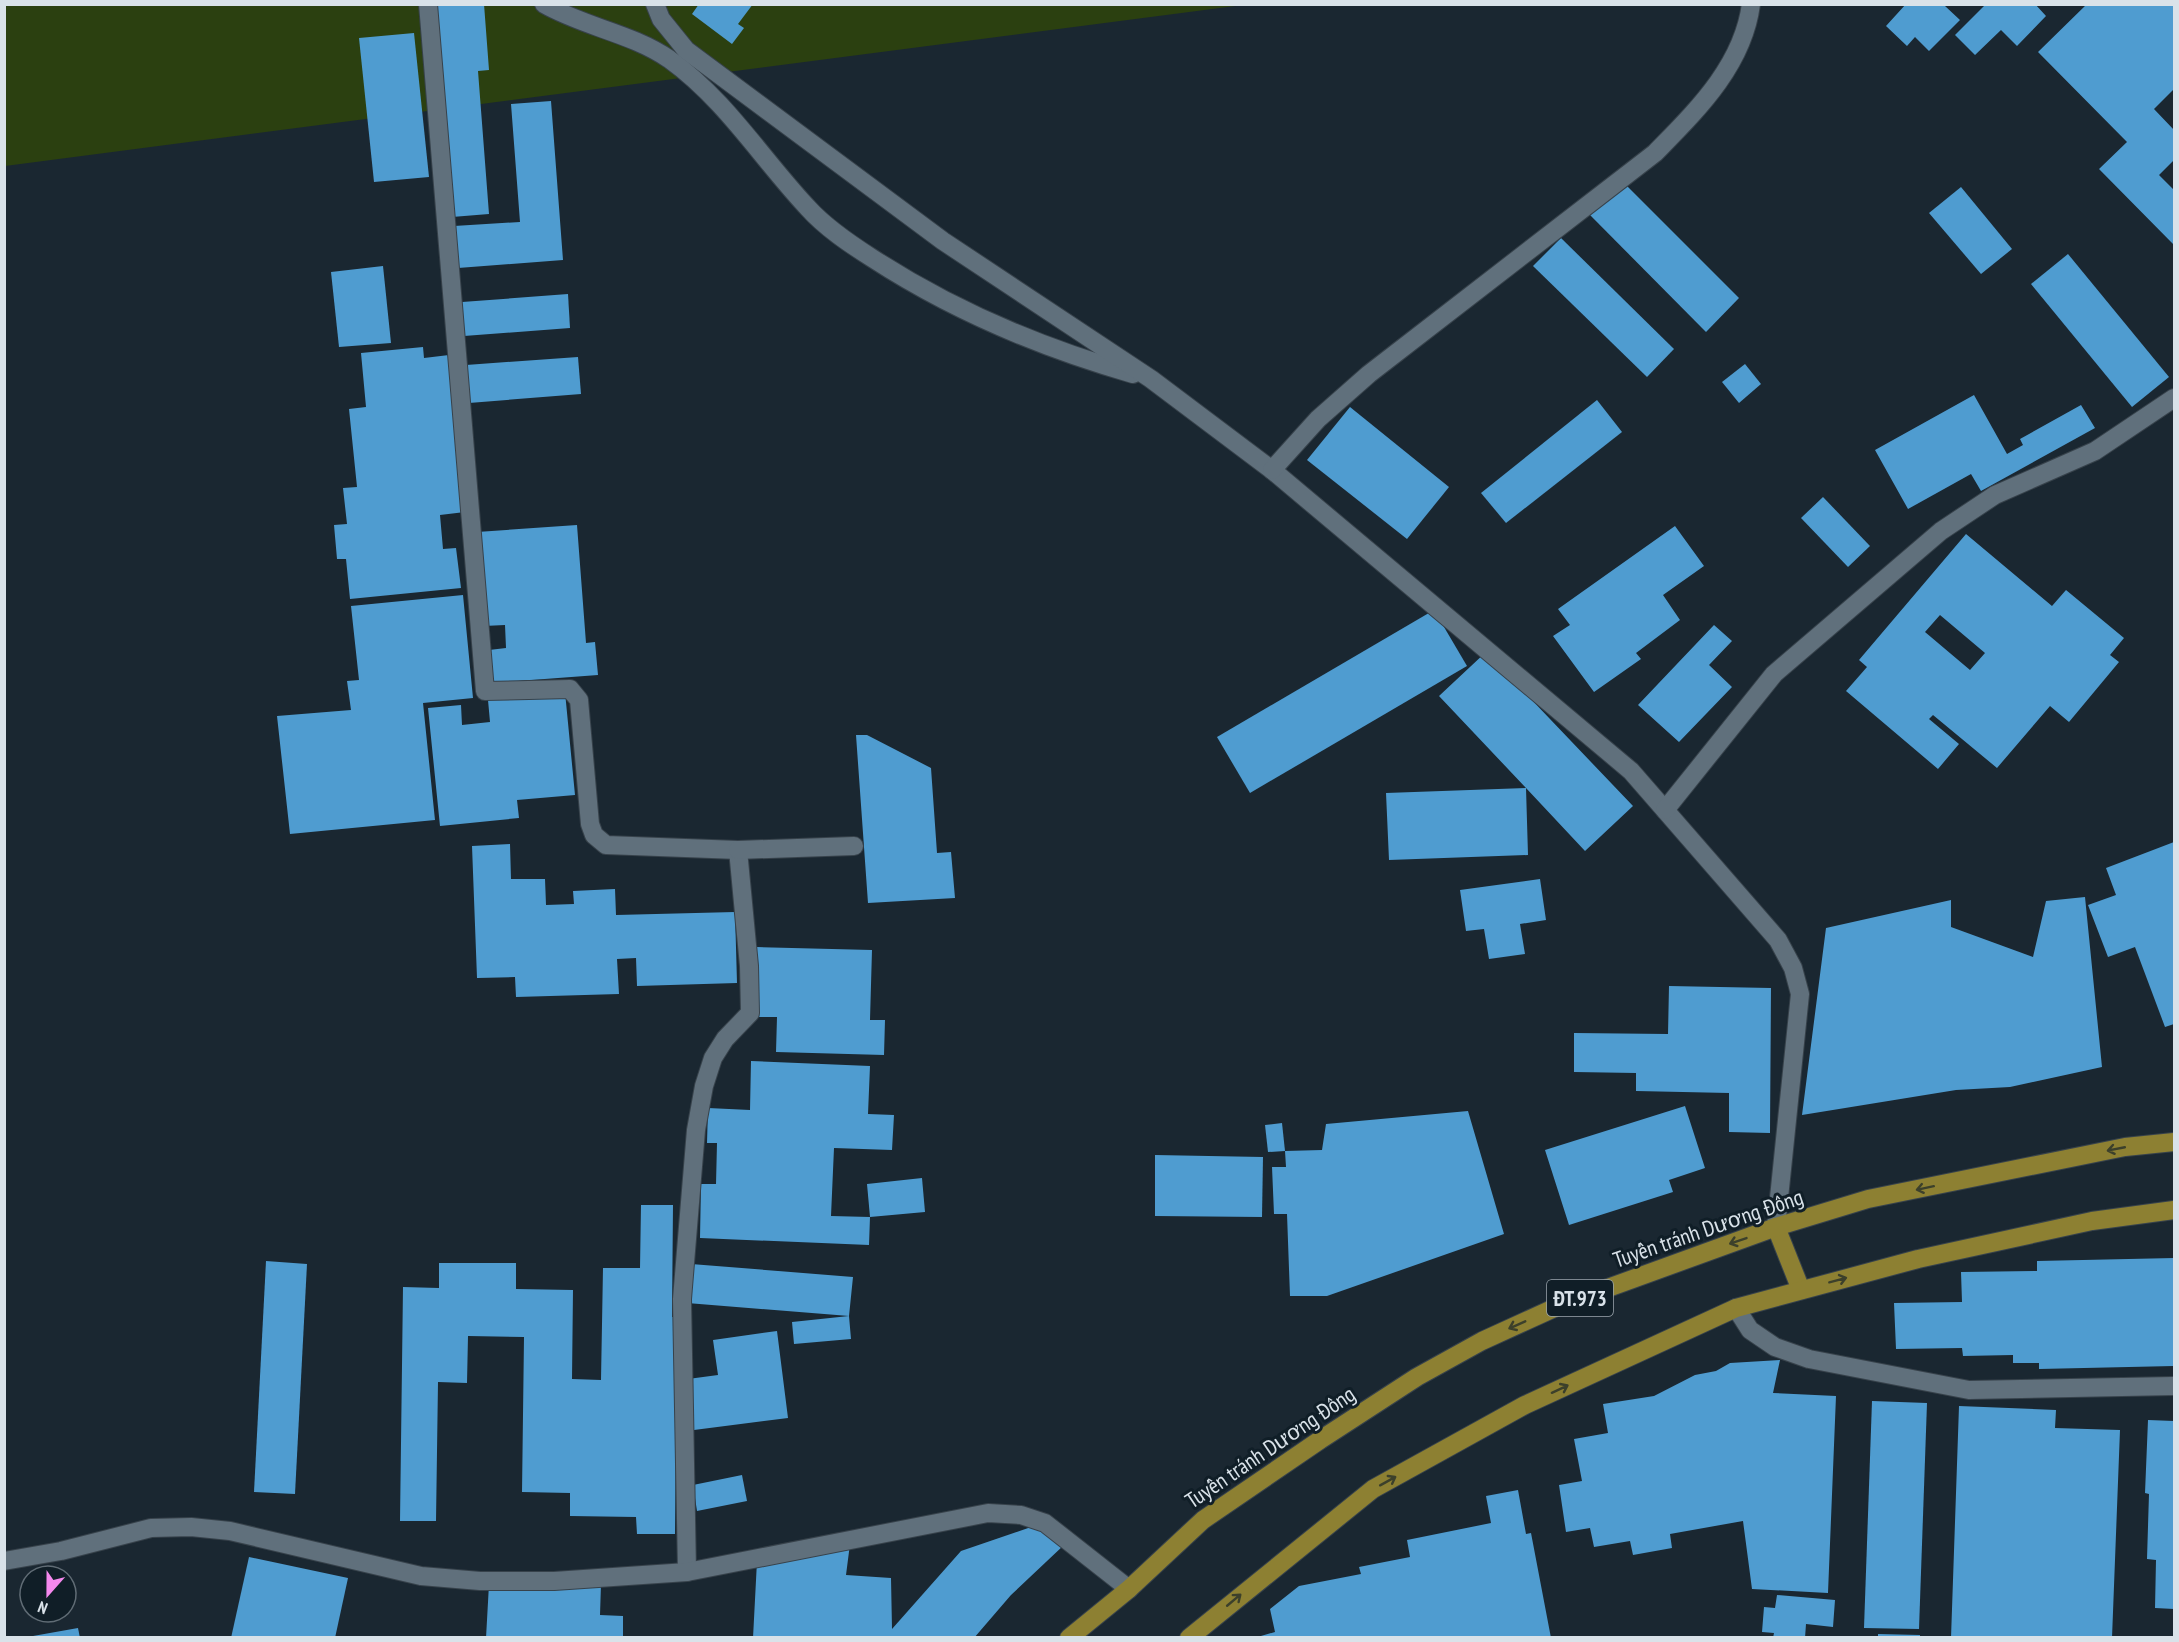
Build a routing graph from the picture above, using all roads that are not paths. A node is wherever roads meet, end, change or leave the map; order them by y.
1 (428, 4) edge
2 (544, 4) edge
3 (655, 4) edge
4 (1751, 4) edge
5 (1151, 379) junction
6 (2175, 398) edge
7 (1272, 470) junction
8 (1665, 810) junction
9 (854, 846) dead end
10 (738, 850) junction
11 (2175, 1143) edge
12 (2175, 1209) edge
13 (1776, 1227) junction
14 (1801, 1290) junction
15 (1736, 1308) junction
16 (2175, 1386) edge
17 (4, 1561) edge
18 (687, 1572) junction
19 (1129, 1589) junction
20 (1069, 1638) edge
21 (1189, 1638) edge

1 - 10 street
2 - 5 street
3 - 5 street
4 - 7 street
5 - 7 street
6 - 8 street
7 - 8 street
8 - 13 street
9 - 10 street
10 - 18 street
11 -> 13 main road, Tuyến tránh Dương Đông / ĐT.973
14 -> 12 main road
13 - 14 main road
13 -> 19 main road, Tuyến tránh Dương Đông / ĐT.973
14 - 15 main road
15 - 16 street
21 -> 15 main road
17 - 18 street
18 - 19 street
19 - 20 main road, Tuyến tránh Dương Đông / ĐT.973

